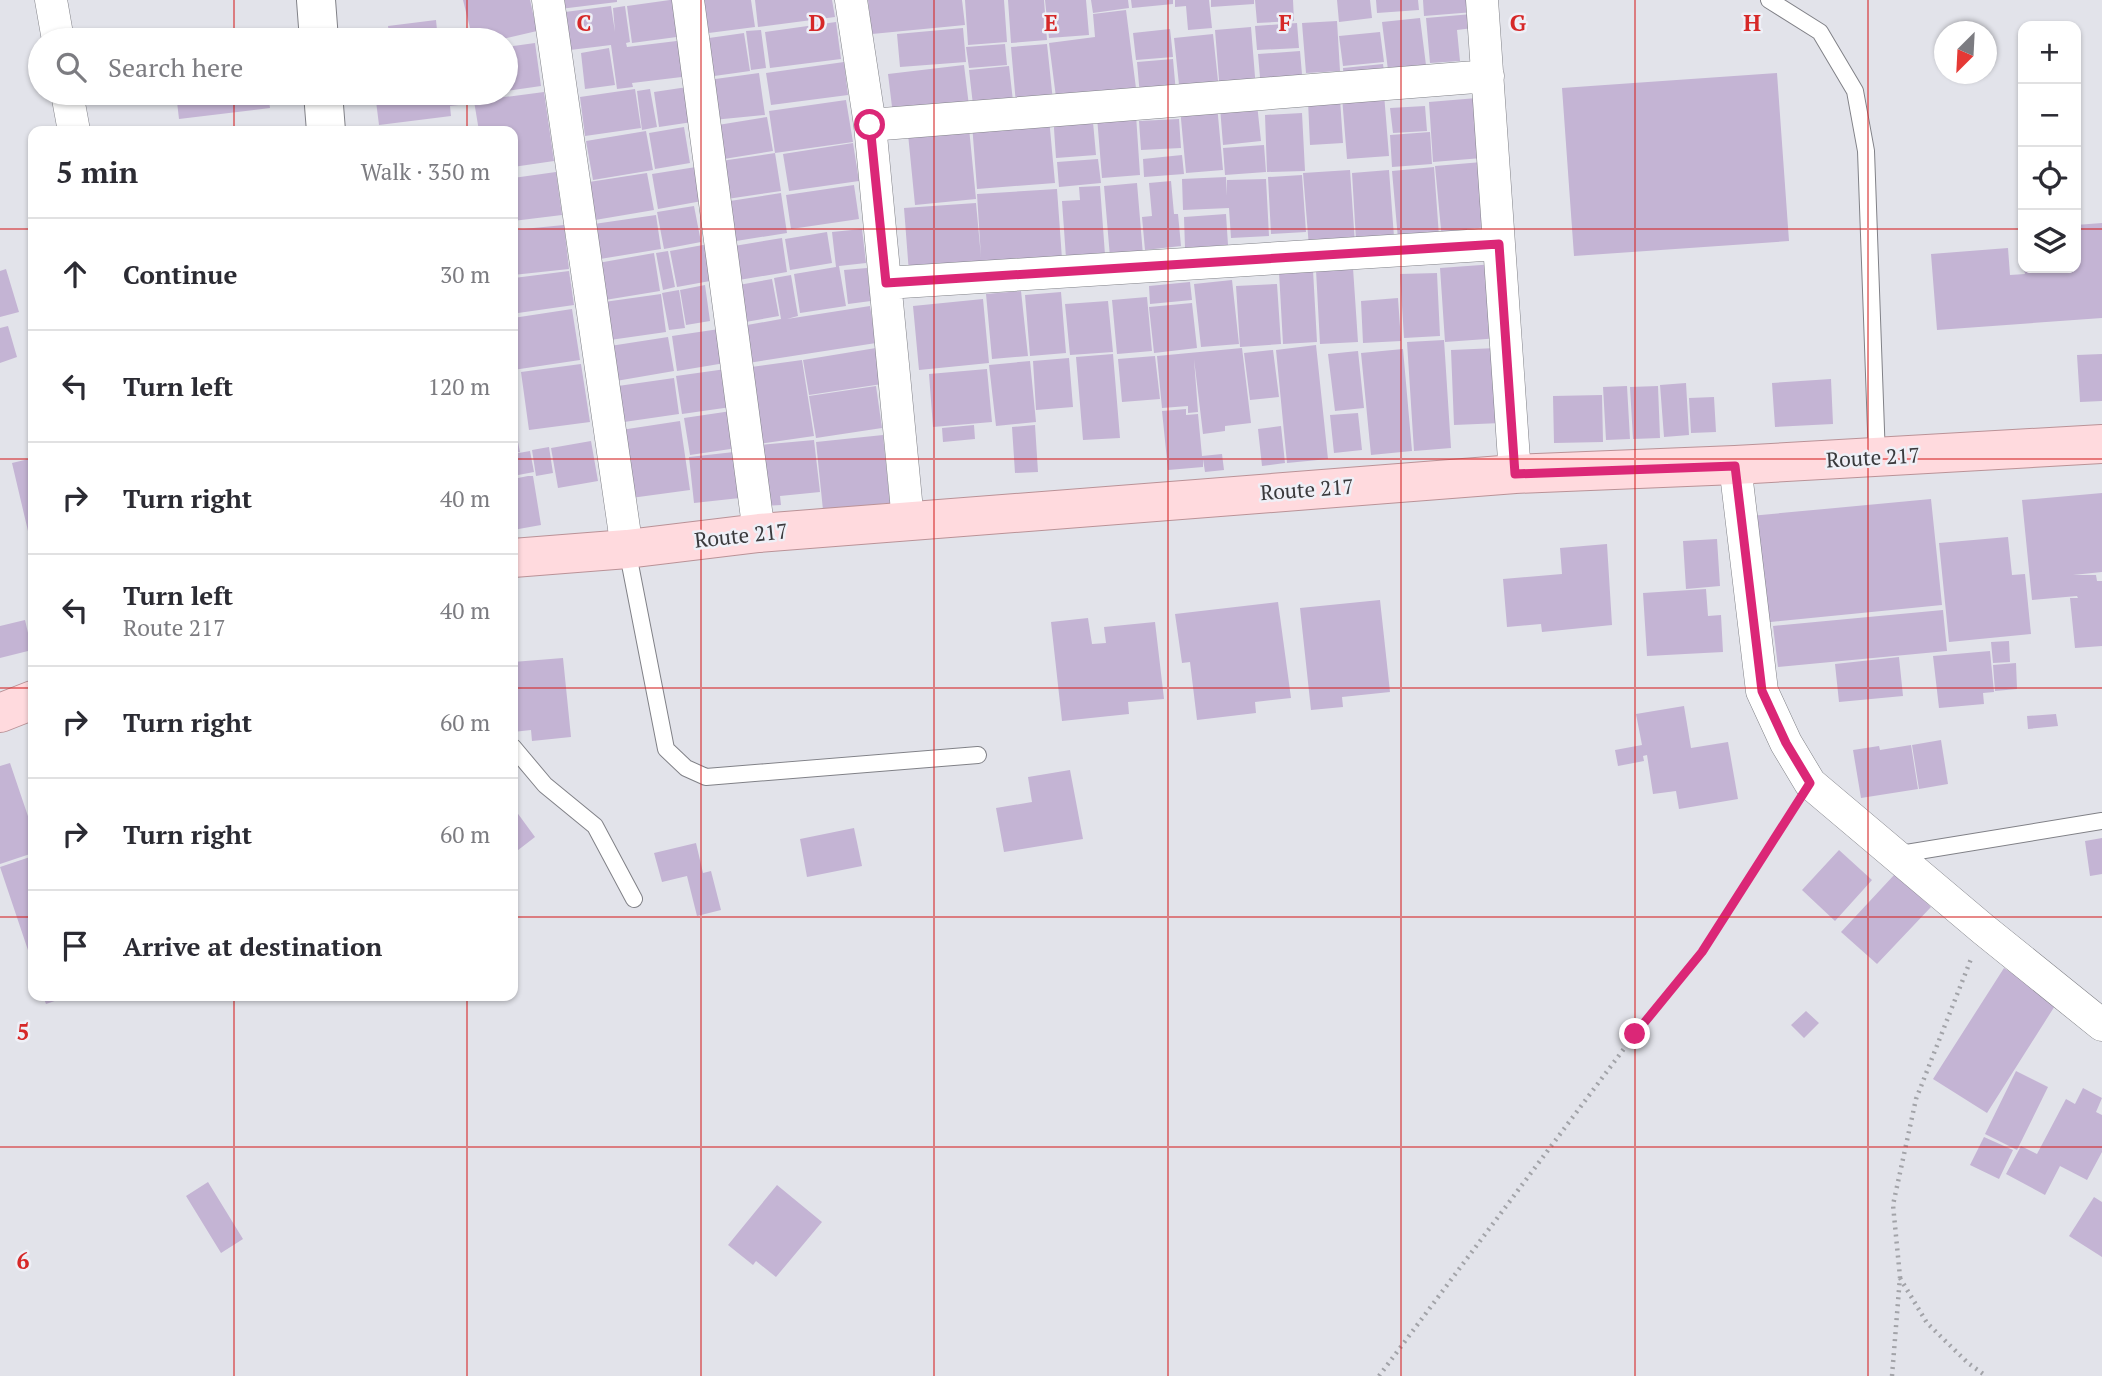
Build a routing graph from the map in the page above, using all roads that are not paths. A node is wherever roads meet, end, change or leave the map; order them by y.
1 (51, 0) edge
2 (316, 0) edge
3 (548, 0) edge
4 (688, 0) edge
5 (851, 0) edge
6 (1482, 0) edge
7 (1769, 0) edge
8 (56, 28) edge
9 (318, 28) edge
10 (1489, 76) junction
11 (69, 105) edge
12 (324, 105) edge
13 (870, 125) junction
14 (73, 126) edge
15 (326, 126) edge
16 (1499, 244) junction
17 (886, 283) junction
18 (2102, 444) edge
19 (1877, 458) junction
20 (1735, 466) junction
21 (1515, 474) junction
22 (908, 521) junction
23 (759, 533) junction
24 (627, 549) junction
25 (518, 558) edge
26 (28, 702) edge
27 (0, 713) edge
28 (518, 753) edge
29 (978, 755) dead end
30 (2102, 821) edge
31 (1893, 855) junction
32 (634, 899) dead end
33 (2102, 1025) edge

1 - 8 street
2 - 9 street
3 - 24 street
4 - 23 street
5 - 13 street
6 - 10 street
7 - 19 lane
10 - 13 street
10 - 16 street
11 - 14 street
12 - 15 street
13 - 17 street
16 - 17 street
16 - 21 street
17 - 22 street
18 - 19 main road, Route 217
19 - 20 main road, Route 217
20 - 21 main road, Route 217
20 - 31 street
21 - 22 main road, Route 217
22 - 23 main road, Route 217
23 - 24 main road, Route 217
24 - 25 main road, Route 217
24 - 29 lane
26 - 27 main road
28 - 32 lane
30 - 31 lane
31 - 33 street

